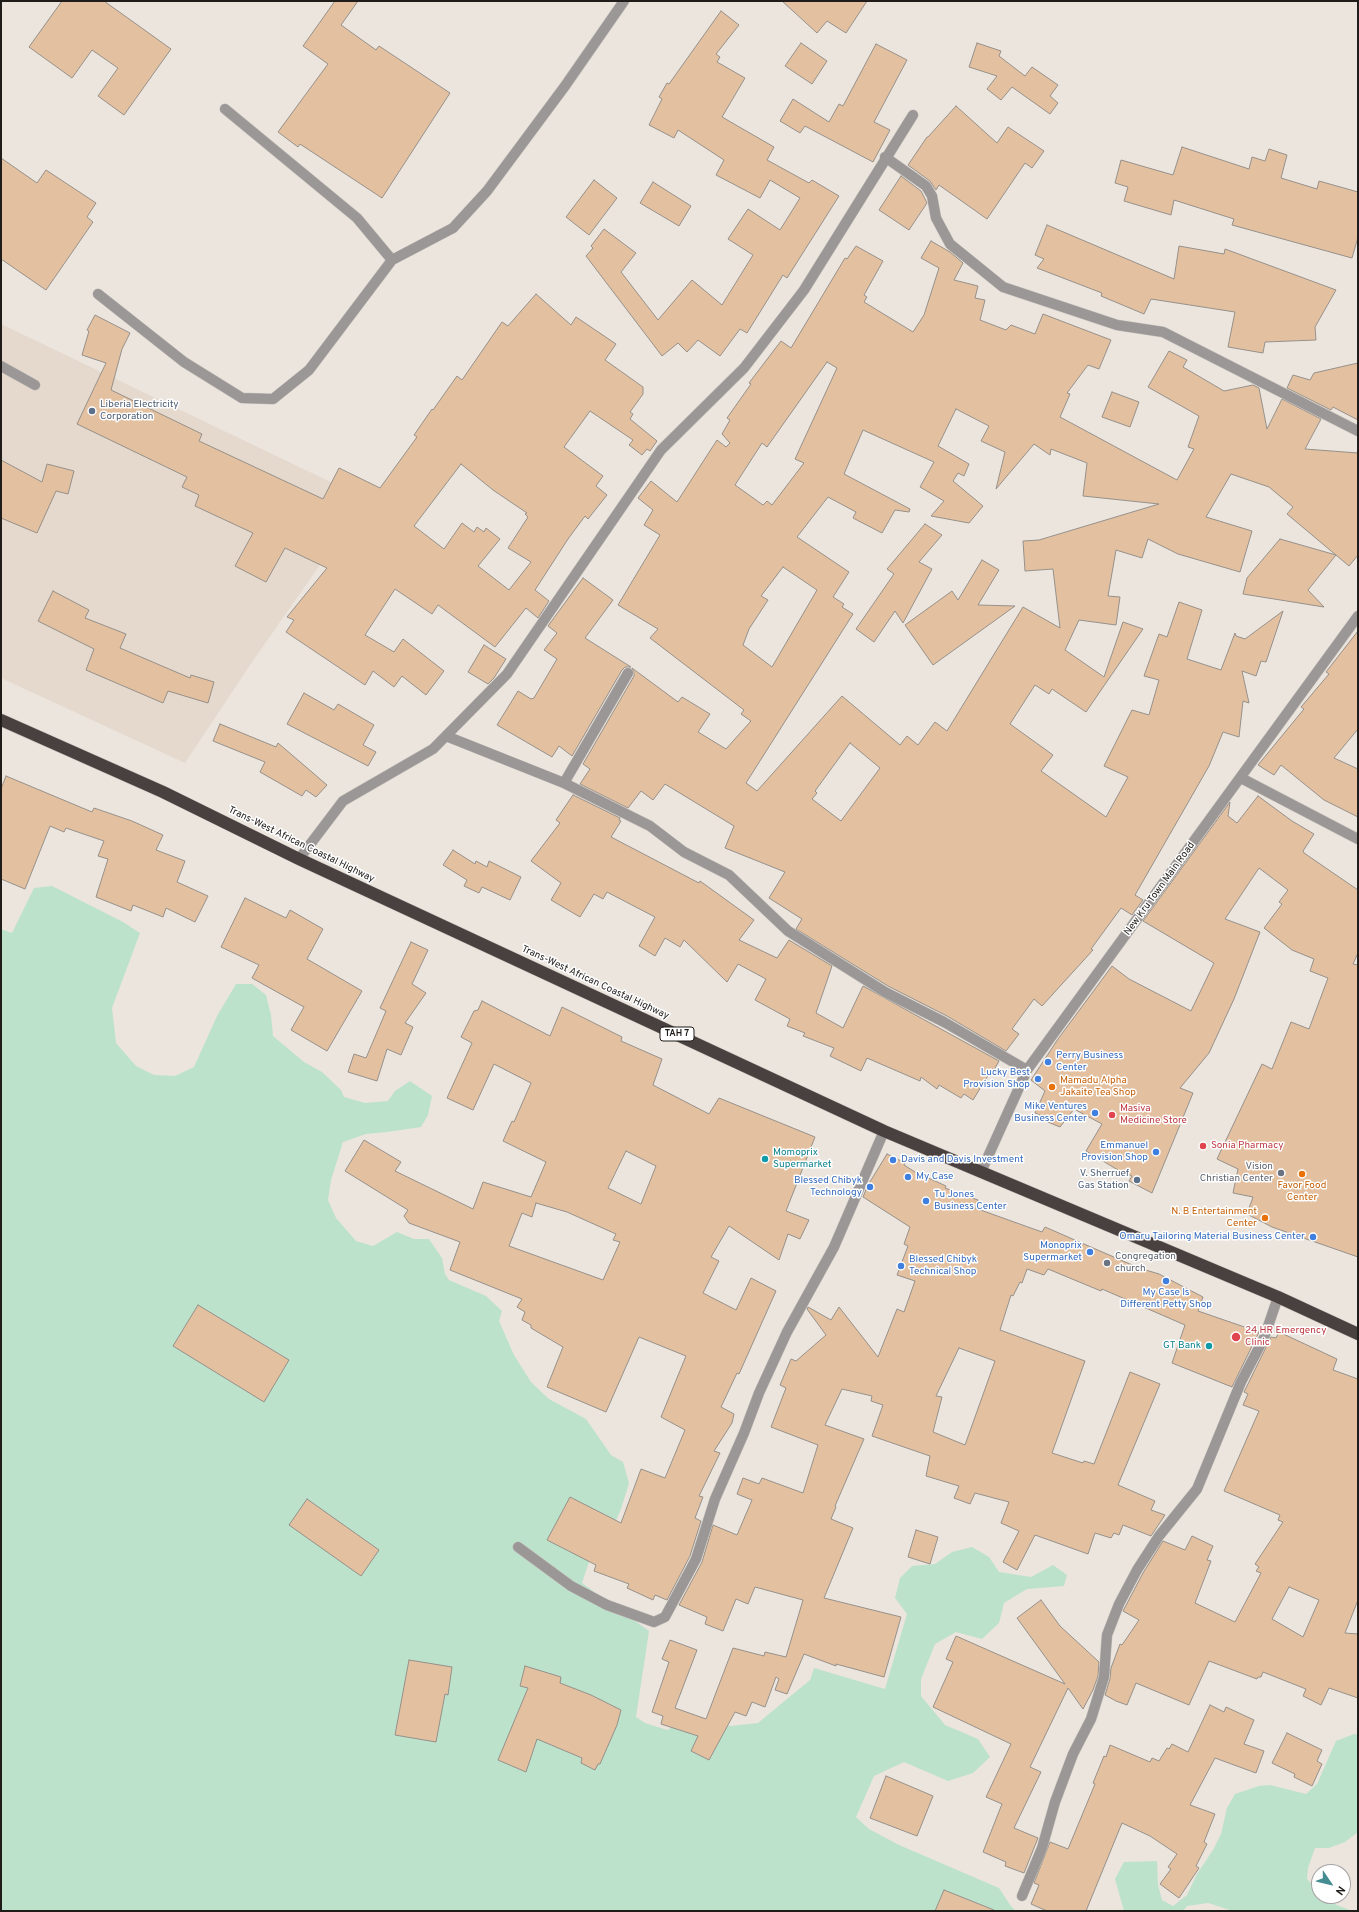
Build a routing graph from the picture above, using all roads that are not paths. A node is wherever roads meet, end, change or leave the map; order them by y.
1 (624, 1) edge
2 (225, 109) dead end
3 (913, 115) dead end
4 (885, 157) junction
5 (392, 260) junction
6 (98, 294) dead end
7 (1, 366) edge
8 (35, 385) dead end
9 (1358, 431) edge
10 (1358, 616) edge
11 (628, 673) dead end
12 (1, 720) edge
13 (446, 736) junction
14 (1241, 778) junction
15 (564, 783) junction
16 (1358, 839) edge
17 (299, 859) junction
18 (1027, 1070) junction
19 (884, 1131) junction
20 (980, 1172) junction
21 (1278, 1298) junction
22 (1358, 1334) edge
23 (518, 1547) dead end
24 (1022, 1896) dead end

1 - 5 street
2 - 5 street
3 - 4 street
4 - 9 street
4 - 13 street
5 - 6 street
7 - 8 street
10 - 14 street, New Kru Town Main Road
11 - 15 street
12 - 17 highway, Trans-West African Coastal Highway / TAH 7
13 - 15 street
13 - 17 street
14 - 16 street
14 - 18 street, New Kru Town Main Road
15 - 18 street
17 - 19 highway, Trans-West African Coastal Highway / TAH 7
18 - 20 street, New Kru Town Main Road
19 - 20 highway, Trans-West African Coastal Highway / TAH 7
19 - 23 street
20 - 21 highway, Trans-West African Coastal Highway / TAH 7
21 - 22 highway, Trans-West African Coastal Highway / TAH 7
21 - 24 street

